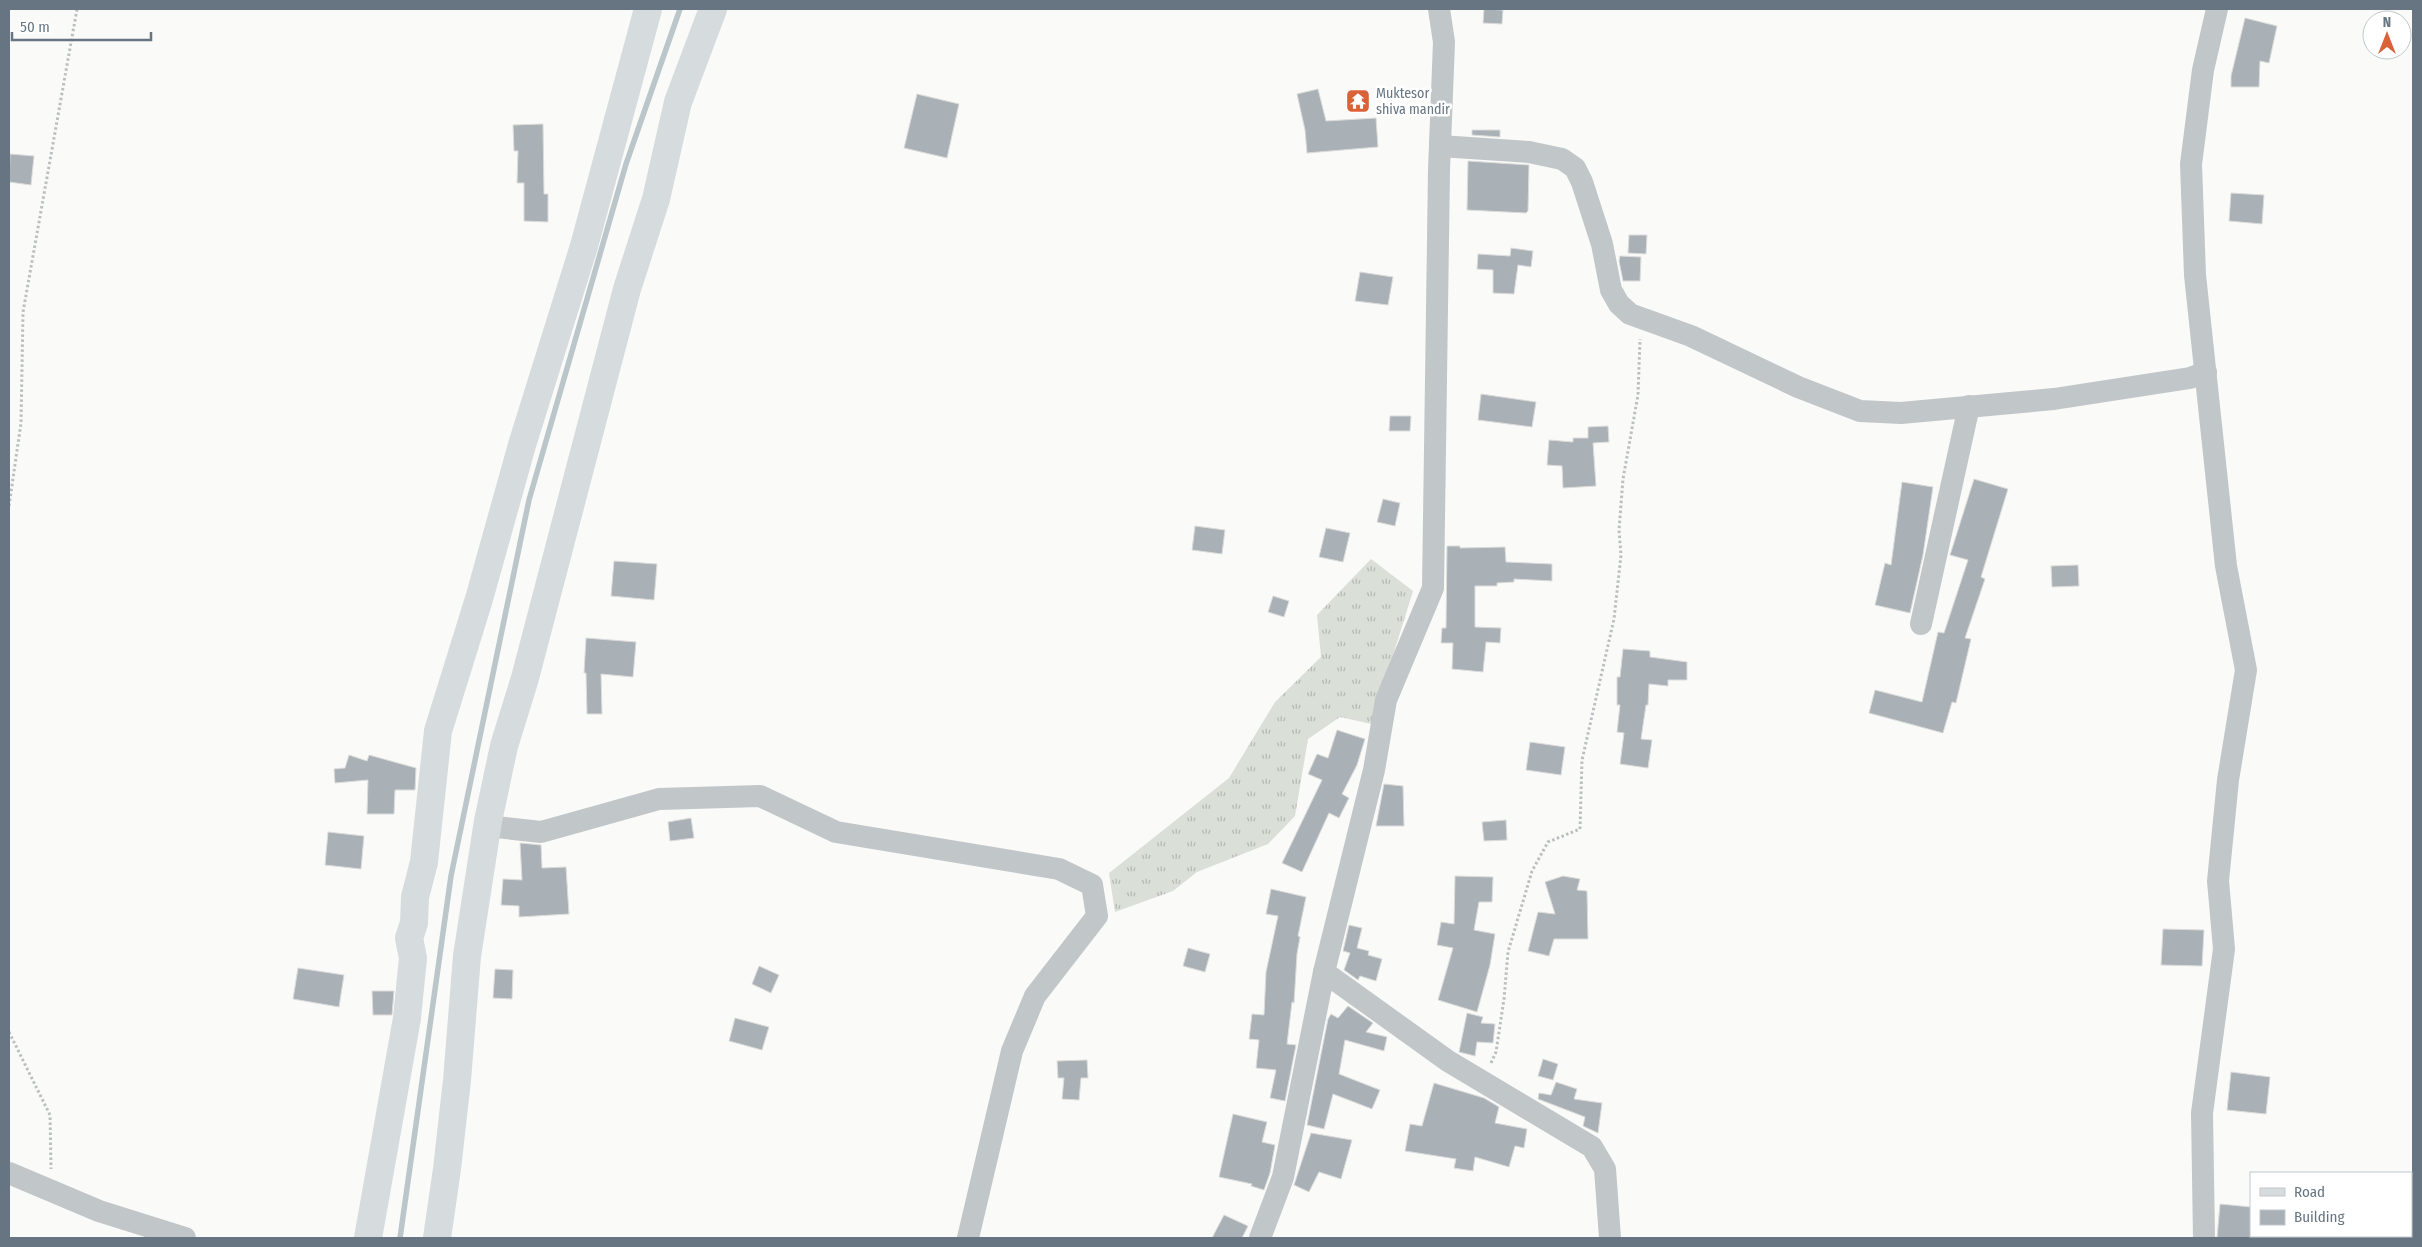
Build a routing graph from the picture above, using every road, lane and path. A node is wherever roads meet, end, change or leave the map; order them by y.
1 (77, 9) edge
2 (648, 9) edge
3 (713, 9) edge
4 (1439, 9) edge
5 (2217, 9) edge
6 (1440, 146) junction
7 (1640, 318) junction
8 (2206, 372) junction
9 (1969, 406) junction
10 (9, 506) edge
11 (1920, 624) dead end
12 (487, 826) junction
13 (1324, 972) junction
14 (9, 1032) edge
15 (1483, 1083) junction
16 (9, 1173) edge
17 (52, 1190) junction
18 (186, 1238) edge
19 (368, 1238) edge
20 (436, 1238) edge
21 (968, 1238) edge
22 (1260, 1238) edge
23 (1610, 1238) edge
24 (2204, 1238) edge

1 - 10 path
2 - 19 main road
3 - 12 main road
4 - 6 street
5 - 8 street
6 - 7 street
6 - 13 street
7 - 9 street
7 - 15 path
8 - 9 street
8 - 24 street
9 - 11 street
12 - 20 main road
12 - 21 street
13 - 15 street
13 - 22 street
14 - 17 path
15 - 23 street
16 - 17 street
17 - 18 street

